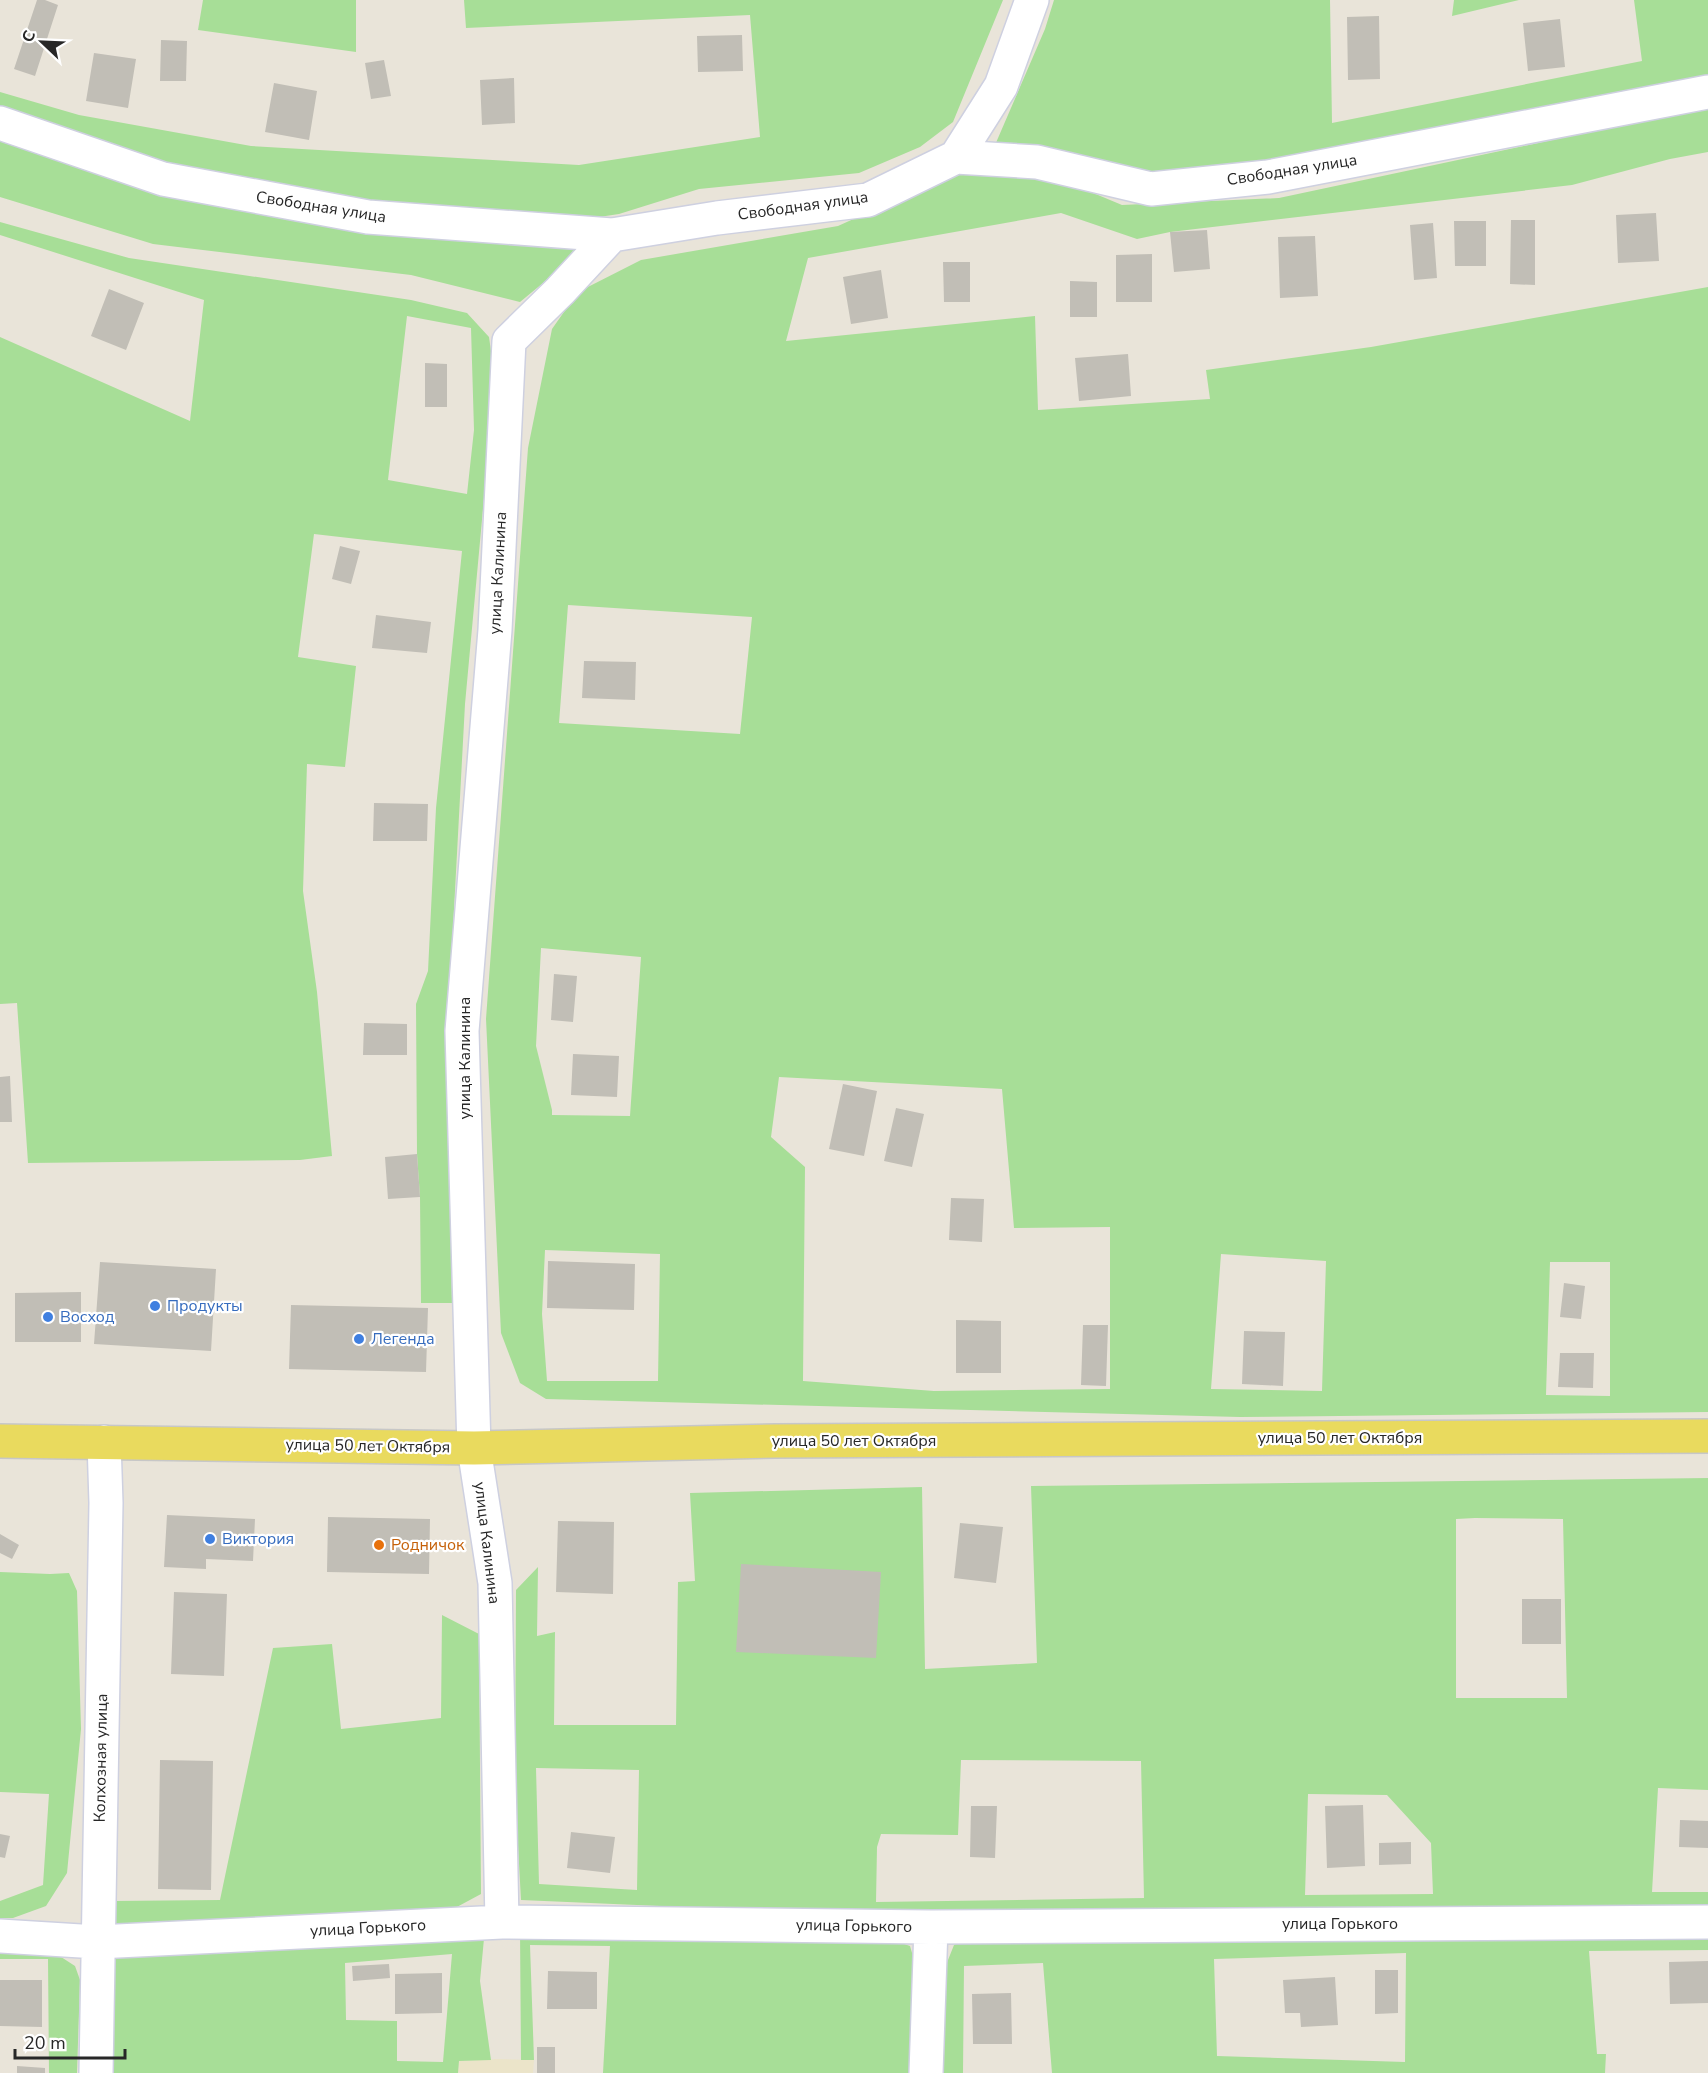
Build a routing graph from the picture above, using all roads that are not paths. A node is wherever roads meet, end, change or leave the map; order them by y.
1 (1032, 0) edge
2 (1708, 92) edge
3 (0, 123) edge
4 (956, 157) junction
5 (612, 235) junction
6 (1708, 1436) edge
7 (0, 1441) edge
8 (104, 1442) junction
9 (474, 1448) junction
10 (502, 1922) junction
11 (1708, 1922) edge
12 (931, 1927) junction
13 (0, 1936) edge
14 (98, 1942) junction
15 (96, 2073) edge
16 (926, 2073) edge

1 - 4 street
2 - 4 street, Свободная улица
3 - 5 street, Свободная улица
4 - 5 street, Свободная улица
5 - 9 street, улица Калинина
6 - 9 main road, улица 50 лет Октября
7 - 8 main road, улица 50 лет Октября
8 - 9 main road, улица 50 лет Октября
8 - 14 street, Колхозная улица
9 - 10 street, улица Калинина
10 - 12 street, улица Горького
10 - 14 street, улица Горького
11 - 12 street, улица Горького
12 - 16 street
13 - 14 street, улица Горького
14 - 15 street, Колхозная улица

